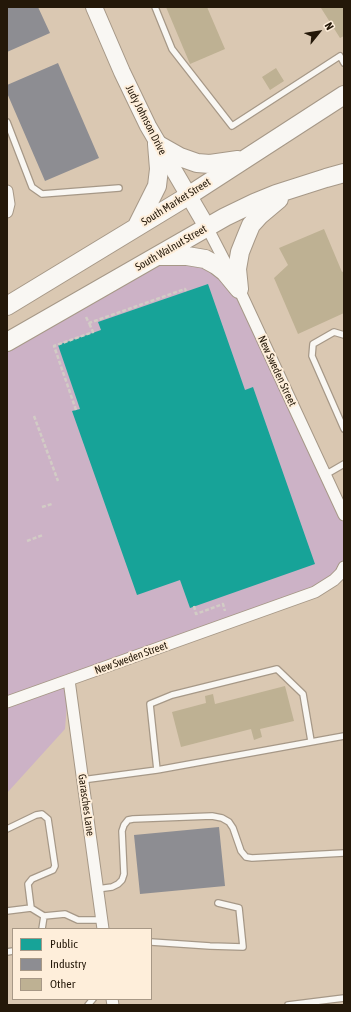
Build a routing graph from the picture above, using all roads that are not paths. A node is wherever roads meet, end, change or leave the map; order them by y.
1 (94, 7) edge
2 (155, 7) edge
3 (344, 63) edge
4 (344, 95) edge
5 (7, 122) edge
6 (157, 144) junction
7 (243, 160) junction
8 (344, 173) edge
9 (119, 188) dead end
10 (292, 189) junction
11 (7, 191) edge
12 (188, 196) junction
13 (7, 212) edge
14 (136, 227) junction
15 (207, 227) junction
16 (158, 256) junction
17 (239, 289) junction
18 (10, 302) edge
19 (344, 335) edge
20 (7, 342) edge
21 (344, 429) edge
22 (344, 464) edge
23 (325, 475) junction
24 (344, 515) edge
25 (344, 567) edge
26 (69, 680) junction
27 (7, 702) edge
28 (344, 736) edge
29 (311, 741) junction
30 (157, 770) junction
31 (82, 780) junction
32 (7, 829) edge
33 (344, 853) edge
34 (97, 889) junction
35 (218, 904) dead end
36 (31, 908) junction
37 (7, 911) edge
38 (44, 916) junction
39 (102, 925) edge
40 (42, 928) edge
41 (152, 942) edge
42 (344, 998) edge
43 (288, 1005) edge

1 - 6 street, Judy Johnson Drive
2 - 3 lane
4 - 7 main road, South Market Street
5 - 9 lane
6 - 7 main road
6 - 12 street, Judy Johnson Drive
6 - 14 main road
7 - 12 main road, South Market Street
8 - 10 main road, South Walnut Street
10 - 15 main road, South Walnut Street
10 - 17 main road
11 - 13 street
12 - 14 main road, South Market Street
12 - 15 street, Judy Johnson Drive
14 - 18 main road, South Market Street
15 - 16 main road, South Walnut Street
15 - 17 street, New Sweden Street
16 - 17 main road
16 - 20 main road, South Walnut Street
17 - 23 street, New Sweden Street
19 - 21 lane
22 - 23 lane
23 - 24 street, New Sweden Street
25 - 26 street, New Sweden Street
26 - 27 street
26 - 31 street, Garasches Lane
28 - 29 lane
29 - 30 lane
29 - 30 lane
30 - 31 lane
31 - 34 street, Garasches Lane
32 - 36 lane
33 - 34 lane
34 - 39 street, Garasches Lane
35 - 41 lane
36 - 37 lane
36 - 38 lane
38 - 39 lane
38 - 40 lane
42 - 43 lane

